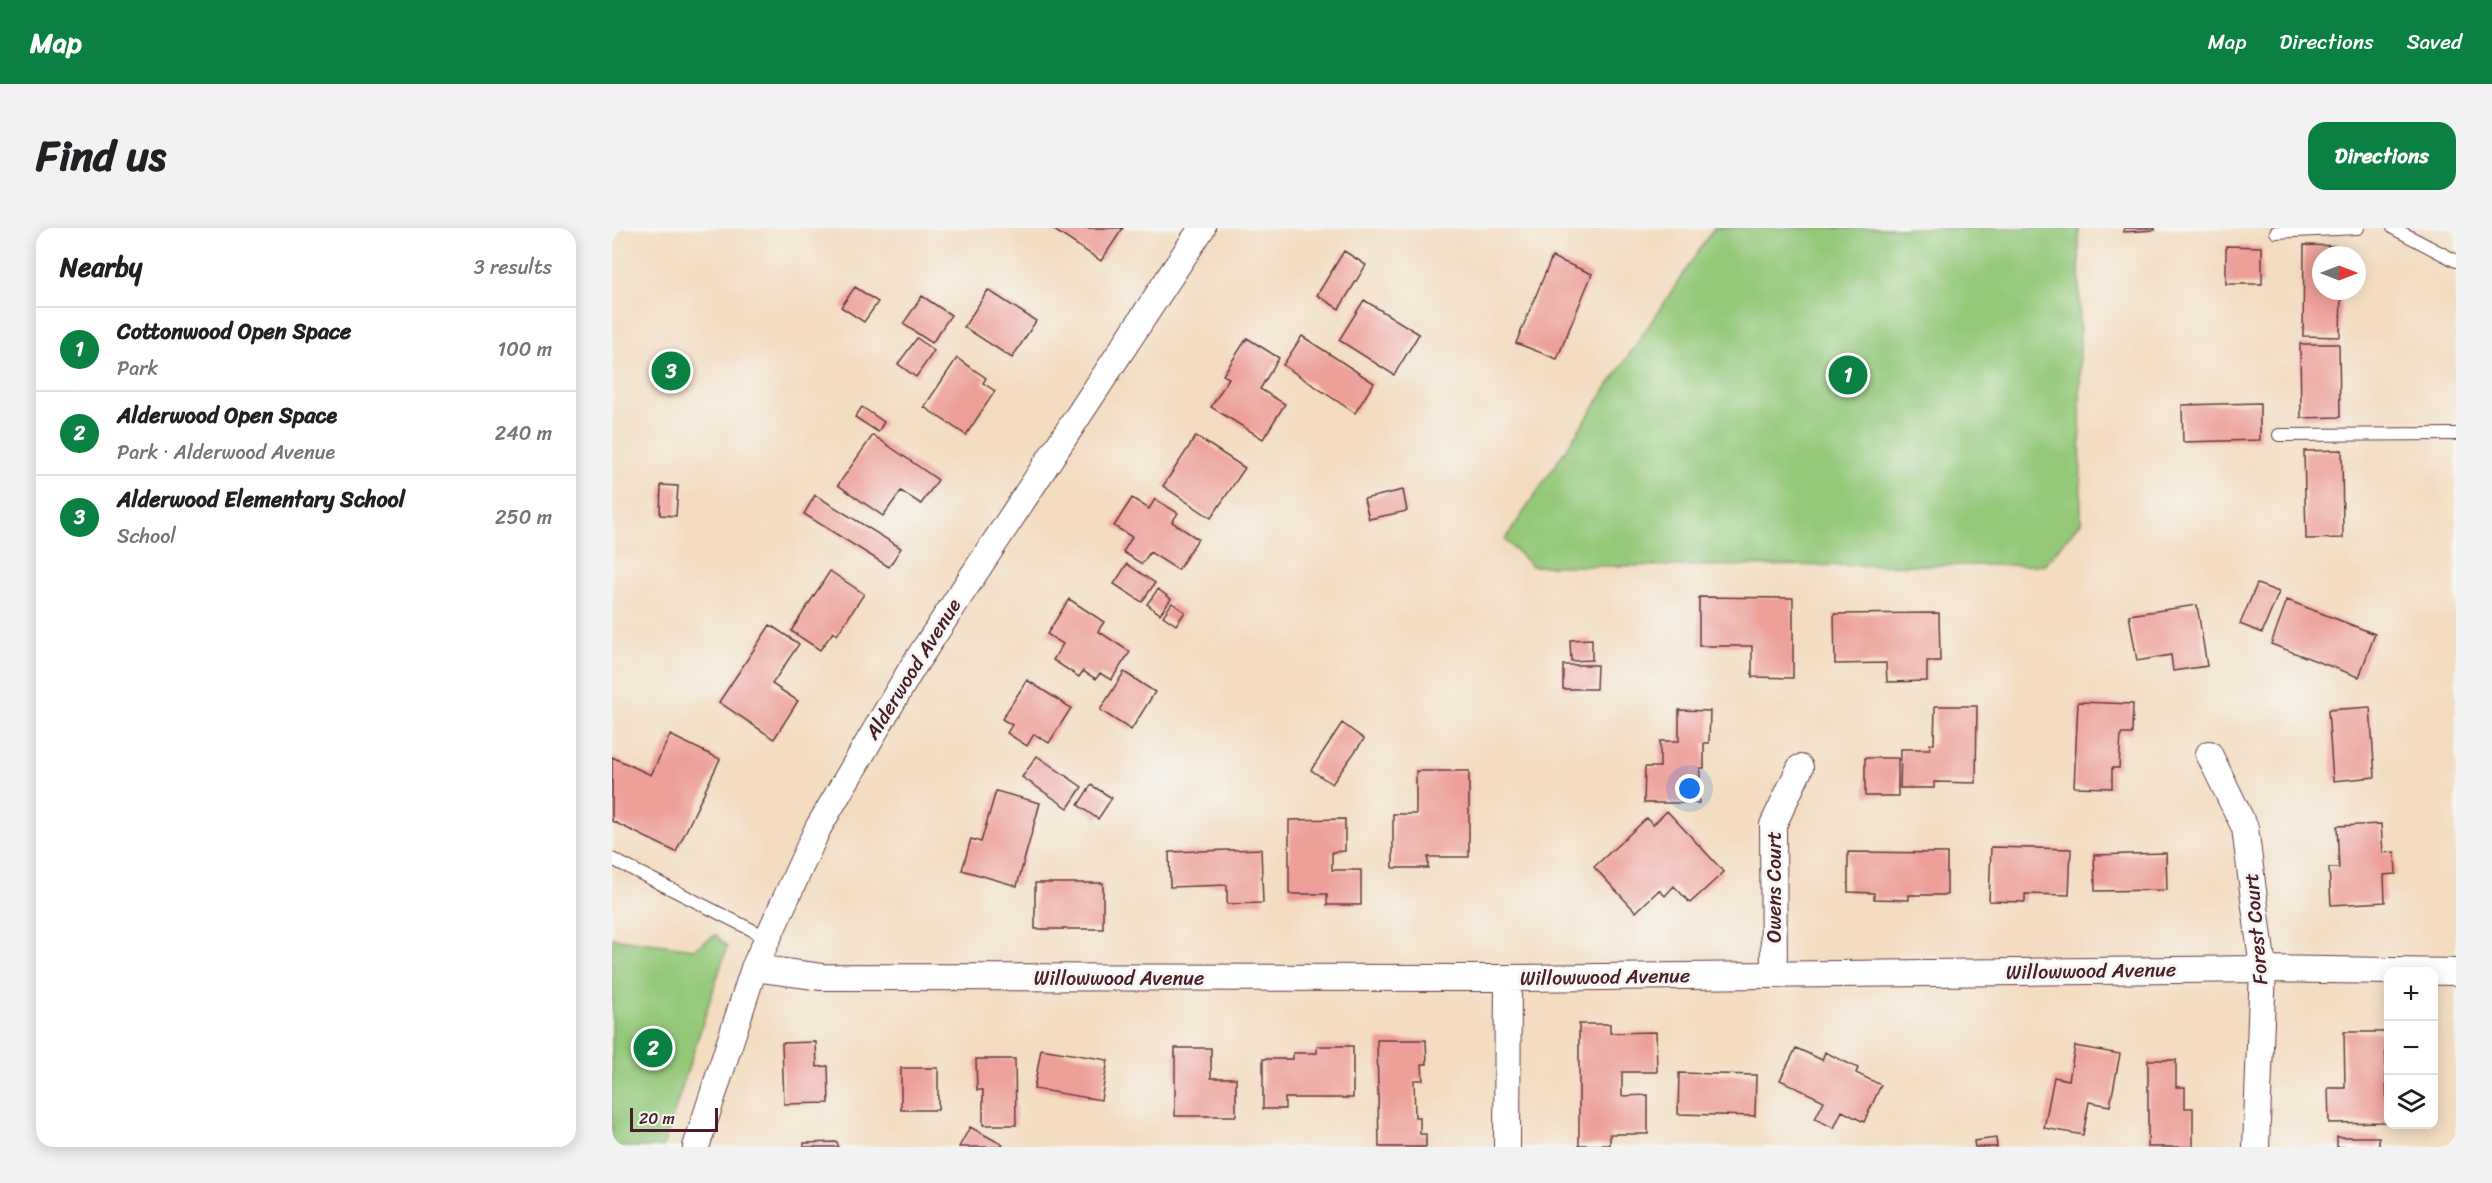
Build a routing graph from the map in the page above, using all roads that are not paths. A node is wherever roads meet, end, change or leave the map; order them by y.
1 (1203, 228) edge
2 (2358, 228) edge
3 (2393, 228) edge
4 (2276, 232) dead end
5 (2456, 261) edge
6 (2456, 434) edge
7 (2278, 435) dead end
8 (2209, 754) dead end
9 (1800, 768) dead end
10 (612, 859) edge
11 (766, 937) junction
12 (754, 968) junction
13 (2263, 969) junction
14 (2456, 972) edge
15 (1774, 975) junction
16 (1508, 978) junction
17 (696, 1147) edge
18 (1507, 1147) edge
19 (2256, 1147) edge

1 - 11 street, Alderwood Avenue
2 - 4 lane
3 - 5 lane
6 - 7 lane
8 - 13 street, Forest Court
9 - 15 street, Owens Court
10 - 11 lane
11 - 12 street, Alderwood Avenue
12 - 16 street, Willowwood Avenue
12 - 17 street, Alderwood Avenue
13 - 14 street, Willowwood Avenue
13 - 15 street, Willowwood Avenue
13 - 19 street, Forest Court
15 - 16 street, Willowwood Avenue
16 - 18 street

